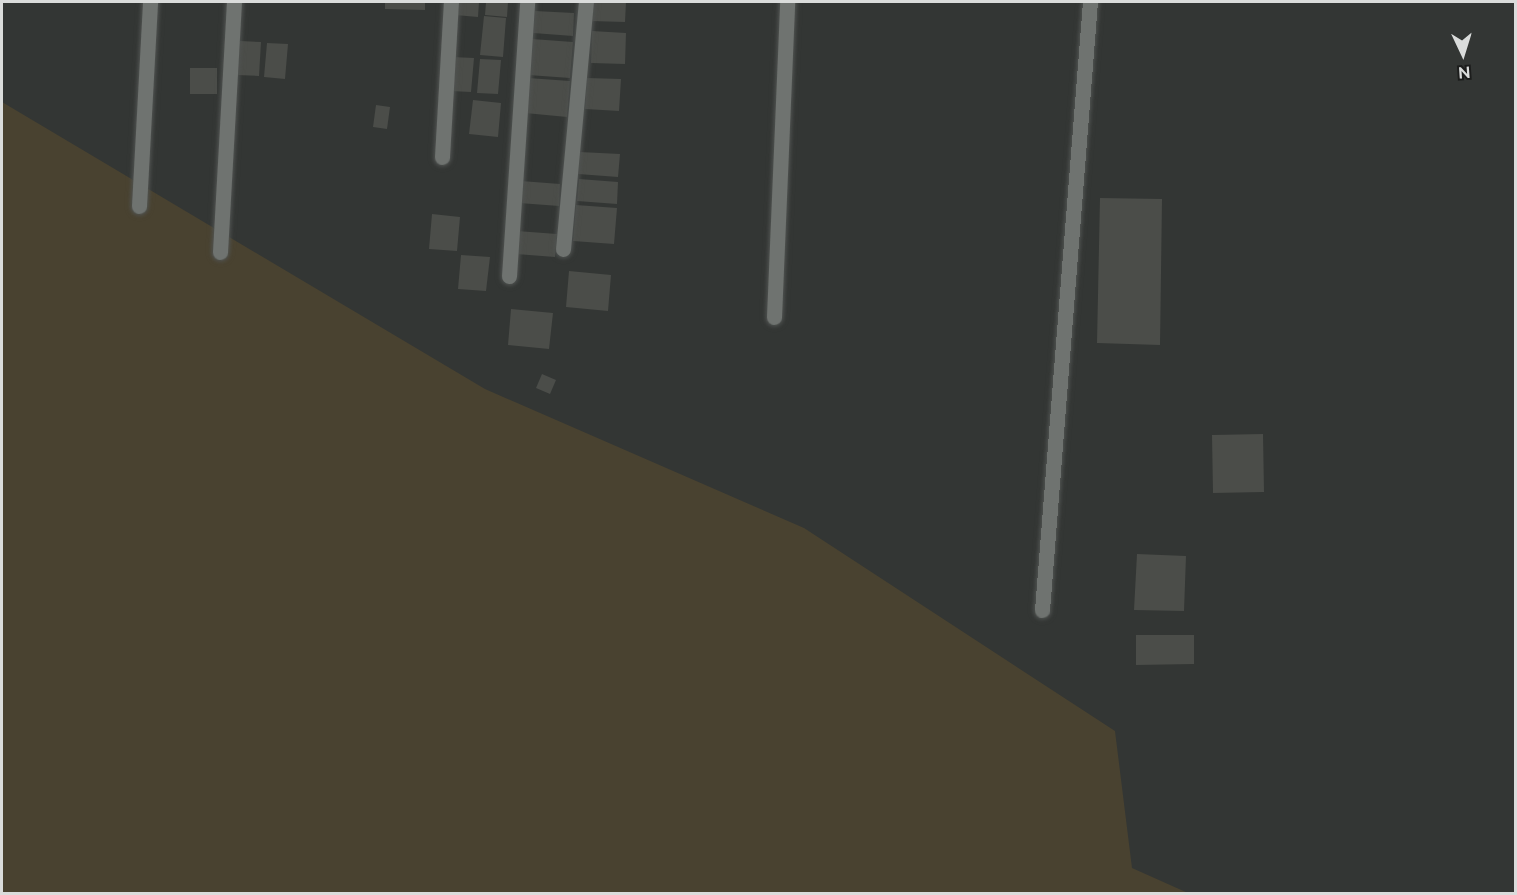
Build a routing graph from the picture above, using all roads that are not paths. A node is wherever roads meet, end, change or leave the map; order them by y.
1 (150, 2) edge
2 (234, 2) edge
3 (451, 2) edge
4 (527, 2) edge
5 (586, 2) edge
6 (787, 2) edge
7 (1090, 2) edge
8 (442, 157) dead end
9 (139, 206) dead end
10 (563, 249) dead end
11 (220, 252) dead end
12 (509, 276) dead end
13 (774, 317) dead end
14 (1042, 610) dead end

1 - 9 street
2 - 11 street
3 - 8 street
4 - 12 street
5 - 10 street
6 - 13 street
7 - 14 street

